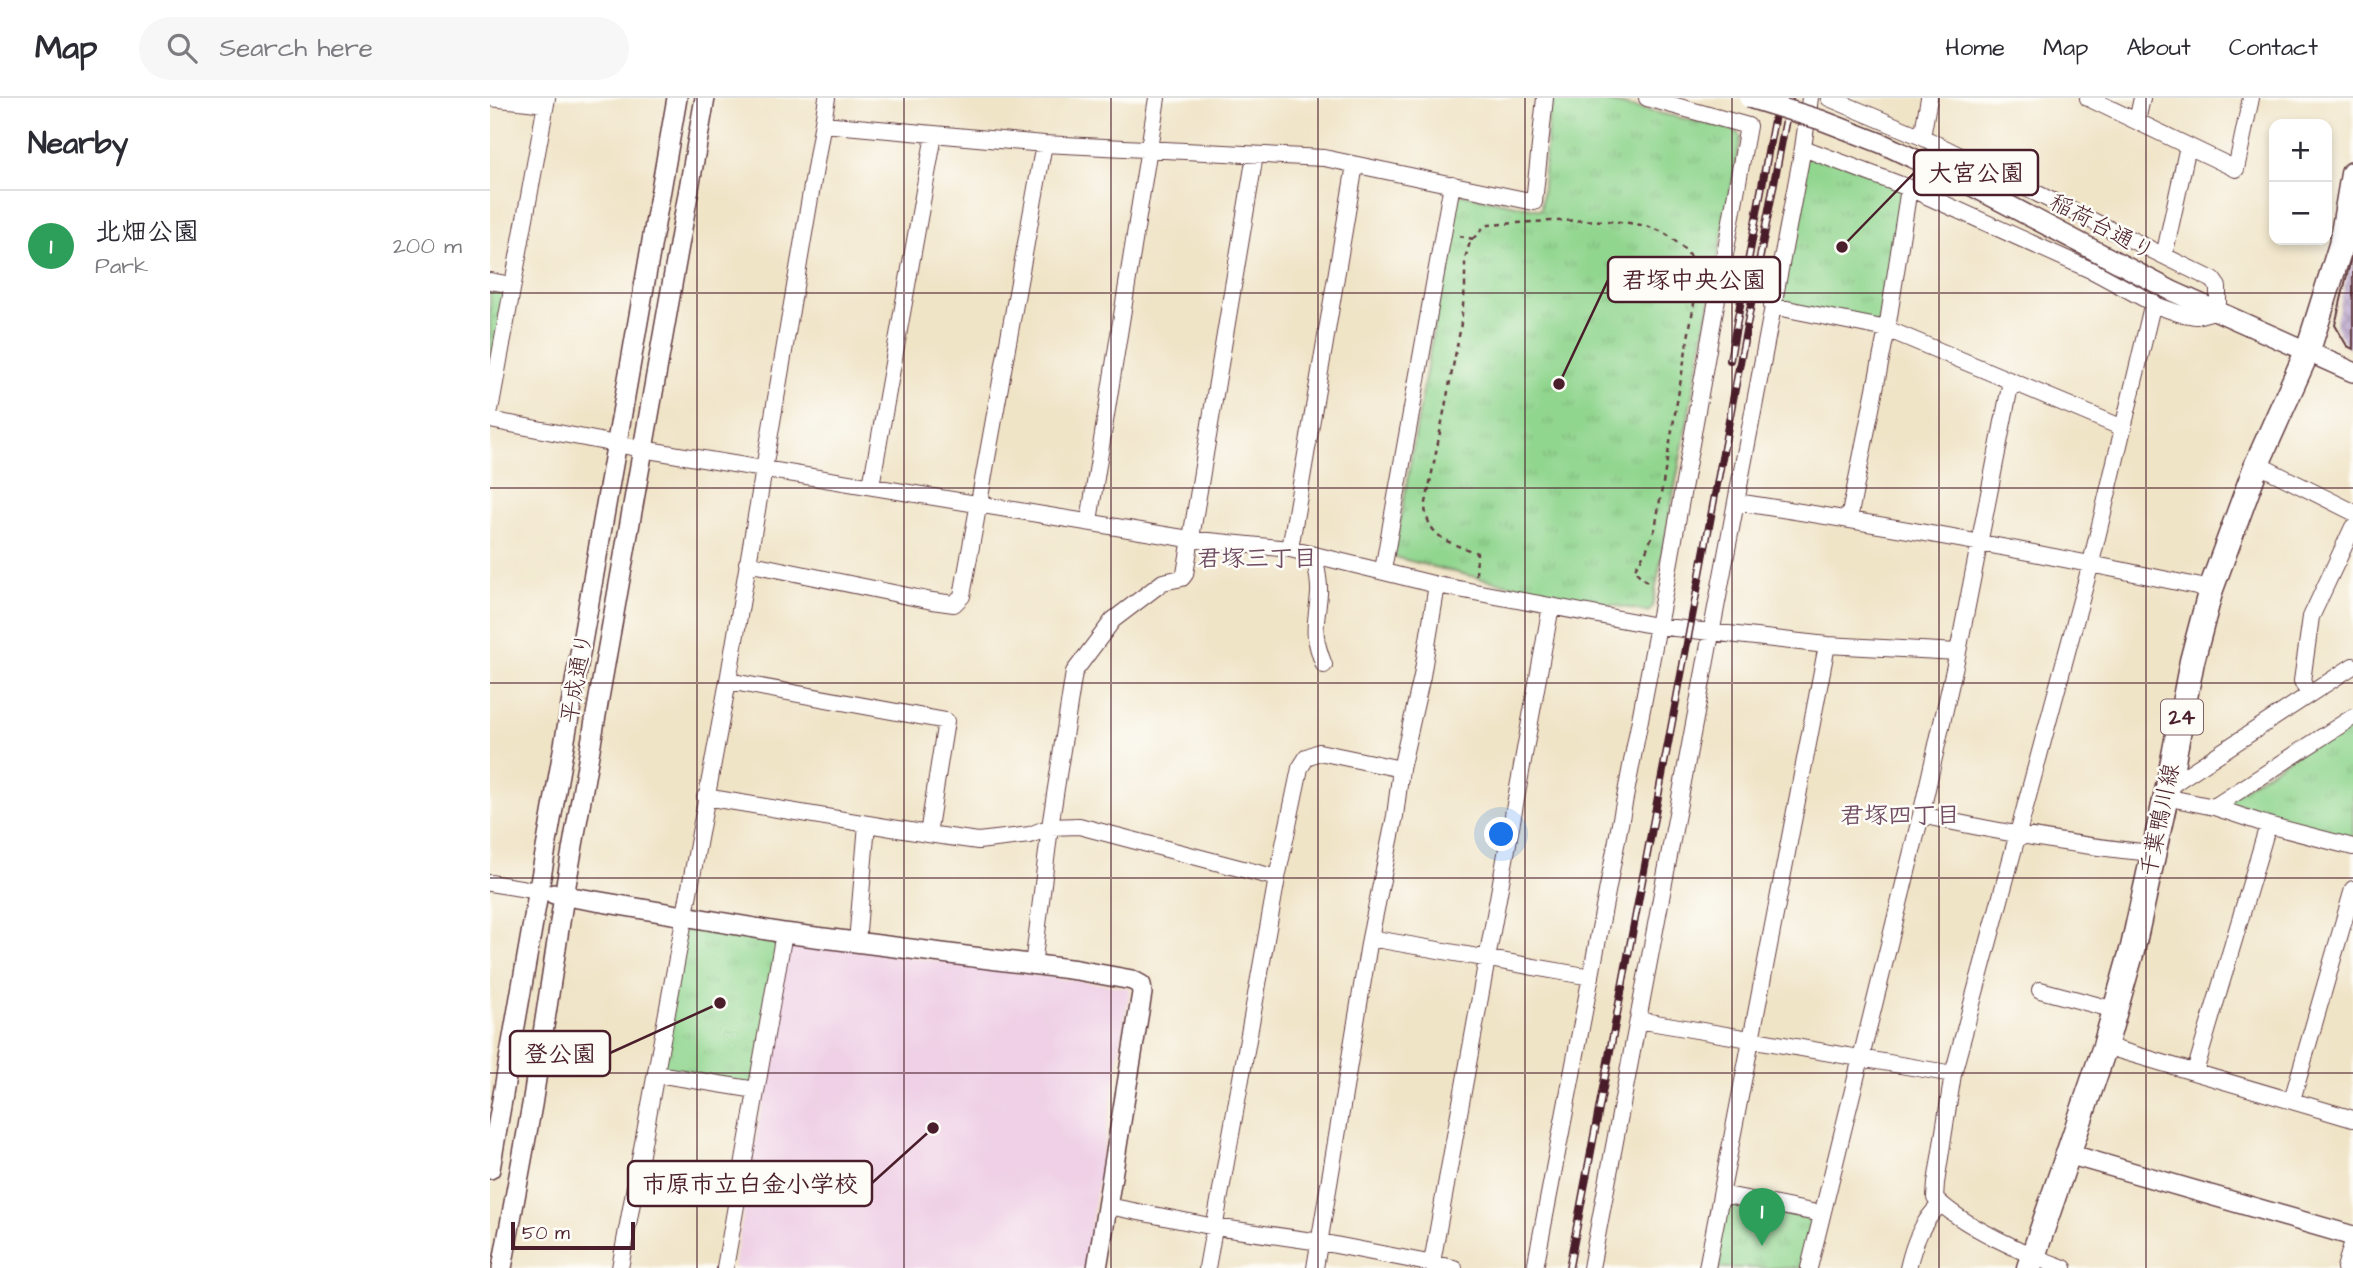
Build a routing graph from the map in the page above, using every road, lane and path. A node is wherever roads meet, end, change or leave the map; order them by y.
1 (490, 98) edge
2 (677, 98) edge
3 (705, 98) edge
4 (827, 98) edge
5 (1157, 98) edge
6 (1545, 98) edge
7 (1647, 98) edge
8 (1749, 98) edge
9 (1810, 98) edge
10 (1829, 98) edge
11 (1929, 98) edge
12 (2088, 98) edge
13 (2142, 98) edge
14 (2251, 98) edge
15 (546, 101) edge
16 (2137, 121) junction
17 (823, 124) junction
18 (934, 135) junction
19 (1922, 137) junction
20 (1044, 144) junction
21 (2188, 146) junction
22 (1803, 148) junction
23 (1149, 151) junction
24 (1255, 155) junction
25 (1355, 165) junction
26 (2353, 174) edge
27 (1452, 184) junction
28 (1909, 188) junction
29 (2164, 256) junction
30 (490, 281) edge
31 (512, 285) junction
32 (2153, 302) junction
33 (1772, 306) junction
34 (2218, 310) junction
35 (1887, 329) junction
36 (2308, 350) junction
37 (2353, 372) edge
38 (2011, 381) junction
39 (490, 410) edge
40 (490, 420) edge
41 (2123, 428) junction
42 (618, 444) junction
43 (642, 449) junction
44 (2257, 464) junction
45 (764, 469) junction
46 (871, 486) junction
47 (1736, 502) junction
48 (978, 503) junction
49 (2353, 512) edge
50 (1849, 519) junction
51 (1089, 521) junction
52 (2353, 527) edge
53 (1189, 539) junction
54 (1979, 544) junction
55 (1290, 549) junction
56 (1314, 555) junction
57 (747, 564) junction
58 (2091, 564) junction
59 (1383, 570) junction
60 (1437, 585) junction
61 (1665, 589) junction
62 (2211, 589) junction
63 (1475, 592) junction
64 (1551, 606) junction
65 (1657, 626) junction
66 (1712, 633) junction
67 (1827, 645) junction
68 (1958, 652) junction
69 (1324, 665) dead end
70 (2353, 666) edge
71 (728, 681) junction
72 (2309, 695) junction
73 (2353, 717) edge
74 (1401, 769) junction
75 (2167, 792) junction
76 (705, 797) junction
77 (2214, 807) junction
78 (1921, 816) junction
79 (867, 824) junction
80 (2268, 825) junction
81 (1050, 827) junction
82 (928, 834) junction
83 (2019, 836) junction
84 (2353, 846) edge
85 (2153, 853) junction
86 (1276, 878) junction
87 (490, 883) edge
88 (2353, 889) edge
89 (539, 891) junction
90 (564, 896) junction
91 (684, 915) junction
92 (784, 933) junction
93 (1370, 938) junction
94 (857, 942) junction
95 (1487, 957) junction
96 (1033, 966) junction
97 (1591, 977) junction
98 (2040, 990) dead end
99 (2115, 1010) junction
100 (1638, 1020) junction
101 (1752, 1038) junction
102 (2105, 1046) junction
103 (1861, 1058) junction
104 (2195, 1072) junction
105 (657, 1074) junction
106 (1953, 1074) junction
107 (756, 1090) junction
108 (2292, 1100) junction
109 (2353, 1119) edge
110 (2068, 1154) junction
111 (490, 1169) edge
112 (1721, 1194) junction
113 (1941, 1204) junction
114 (1108, 1206) junction
115 (1822, 1214) junction
116 (1215, 1227) junction
117 (2353, 1236) edge
118 (1320, 1241) junction
119 (2353, 1241) edge
120 (2031, 1263) edge
121 (1431, 1266) edge
122 (502, 1268) edge
123 (620, 1268) edge
124 (725, 1268) edge
125 (1097, 1268) edge
126 (1207, 1268) edge
127 (1315, 1268) edge
128 (1454, 1268) edge
129 (1535, 1268) edge
130 (1591, 1268) edge
131 (1707, 1268) edge
132 (1809, 1268) edge
133 (1908, 1268) edge
134 (2064, 1268) edge
135 (2345, 1268) edge

1 - 15 street
2 - 42 street, 平成通り
3 - 43 street, 平成通り
4 - 17 street
5 - 23 street
6 - 27 street
7 - 61 street
8 - 34 street, 稲荷台通り, bridge
9 - 22 street
10 - 19 street
11 - 19 street
12 - 16 street
13 - 16 street
14 - 21 street
15 - 31 street
16 - 21 street
17 - 18 street
17 - 45 street
18 - 20 street
18 - 46 street
19 - 29 street
20 - 23 street
20 - 48 street
21 - 29 street
22 - 28 street
22 - 33 street
23 - 24 street
23 - 51 street
24 - 25 street
24 - 53 street
25 - 27 street
25 - 55 street
26 - 36 main road, 千葉鴨川線 / 24
27 - 59 street
28 - 32 street
28 - 35 street
29 - 34 street
30 - 31 street
31 - 39 street
32 - 34 street
32 - 41 street
33 - 35 street
33 - 47 street
34 - 36 street, 稲荷台通り
35 - 38 street
35 - 50 street
36 - 37 street, 稲荷台通り
36 - 44 main road, 千葉鴨川線 / 24
38 - 41 street
38 - 54 street
40 - 42 street
41 - 58 street
42 - 43 street
42 - 89 street, 平成通り
43 - 45 street
43 - 90 street, 平成通り
44 - 49 street
44 - 62 main road, 千葉鴨川線 / 24
45 - 46 street
45 - 57 street
46 - 48 street
47 - 50 street
47 - 66 street
48 - 51 street
48 - 57 street
50 - 54 street
51 - 53 street
52 - 72 street
53 - 55 street
53 - 81 street
54 - 58 street
54 - 68 street
55 - 56 street
56 - 59 street
56 - 69 street
57 - 71 street
58 - 62 street
58 - 83 street
59 - 60 street
60 - 63 street
60 - 74 street
61 - 63 path
61 - 65 street
62 - 75 main road, 千葉鴨川線 / 24
63 - 64 street
64 - 65 street
64 - 95 street
65 - 66 street
65 - 97 street
66 - 67 street
66 - 100 street
67 - 68 street
67 - 101 street
68 - 78 street
70 - 72 street
71 - 76 street
71 - 82 street
72 - 75 street
73 - 77 street
74 - 86 street
74 - 93 street
75 - 77 street
75 - 85 main road, 千葉鴨川線 / 24
76 - 79 street
76 - 91 street
77 - 80 street
78 - 83 street
78 - 103 street
79 - 82 street
79 - 94 street
80 - 84 street
80 - 104 street
81 - 82 street
81 - 86 street
81 - 96 street
83 - 85 street
83 - 106 street
85 - 99 main road, 千葉鴨川線 / 24
86 - 116 street
87 - 89 street
88 - 108 street
89 - 90 street
89 - 111 street, 平成通り
90 - 91 street
90 - 122 street, 平成通り
91 - 92 street
91 - 105 street
92 - 94 street
92 - 107 street
93 - 95 street
93 - 118 street
94 - 96 street
95 - 97 street
95 - 121 street
96 - 114 street
97 - 129 street
98 - 99 street
99 - 102 main road, 千葉鴨川線 / 24
100 - 101 street
100 - 130 street
101 - 103 street
101 - 112 street
102 - 104 street
102 - 110 main road, 千葉鴨川線 / 24
103 - 106 street
103 - 115 street
104 - 108 street
105 - 107 street
105 - 123 street
106 - 113 street
107 - 124 street
108 - 109 street
110 - 117 street
110 - 120 main road, 千葉鴨川線 / 24
112 - 115 street
112 - 131 street
113 - 120 street
113 - 133 street
114 - 116 street
114 - 125 street
115 - 132 street
116 - 118 street
116 - 126 street
118 - 121 street
118 - 127 street
119 - 135 street
120 - 134 street
121 - 128 street

